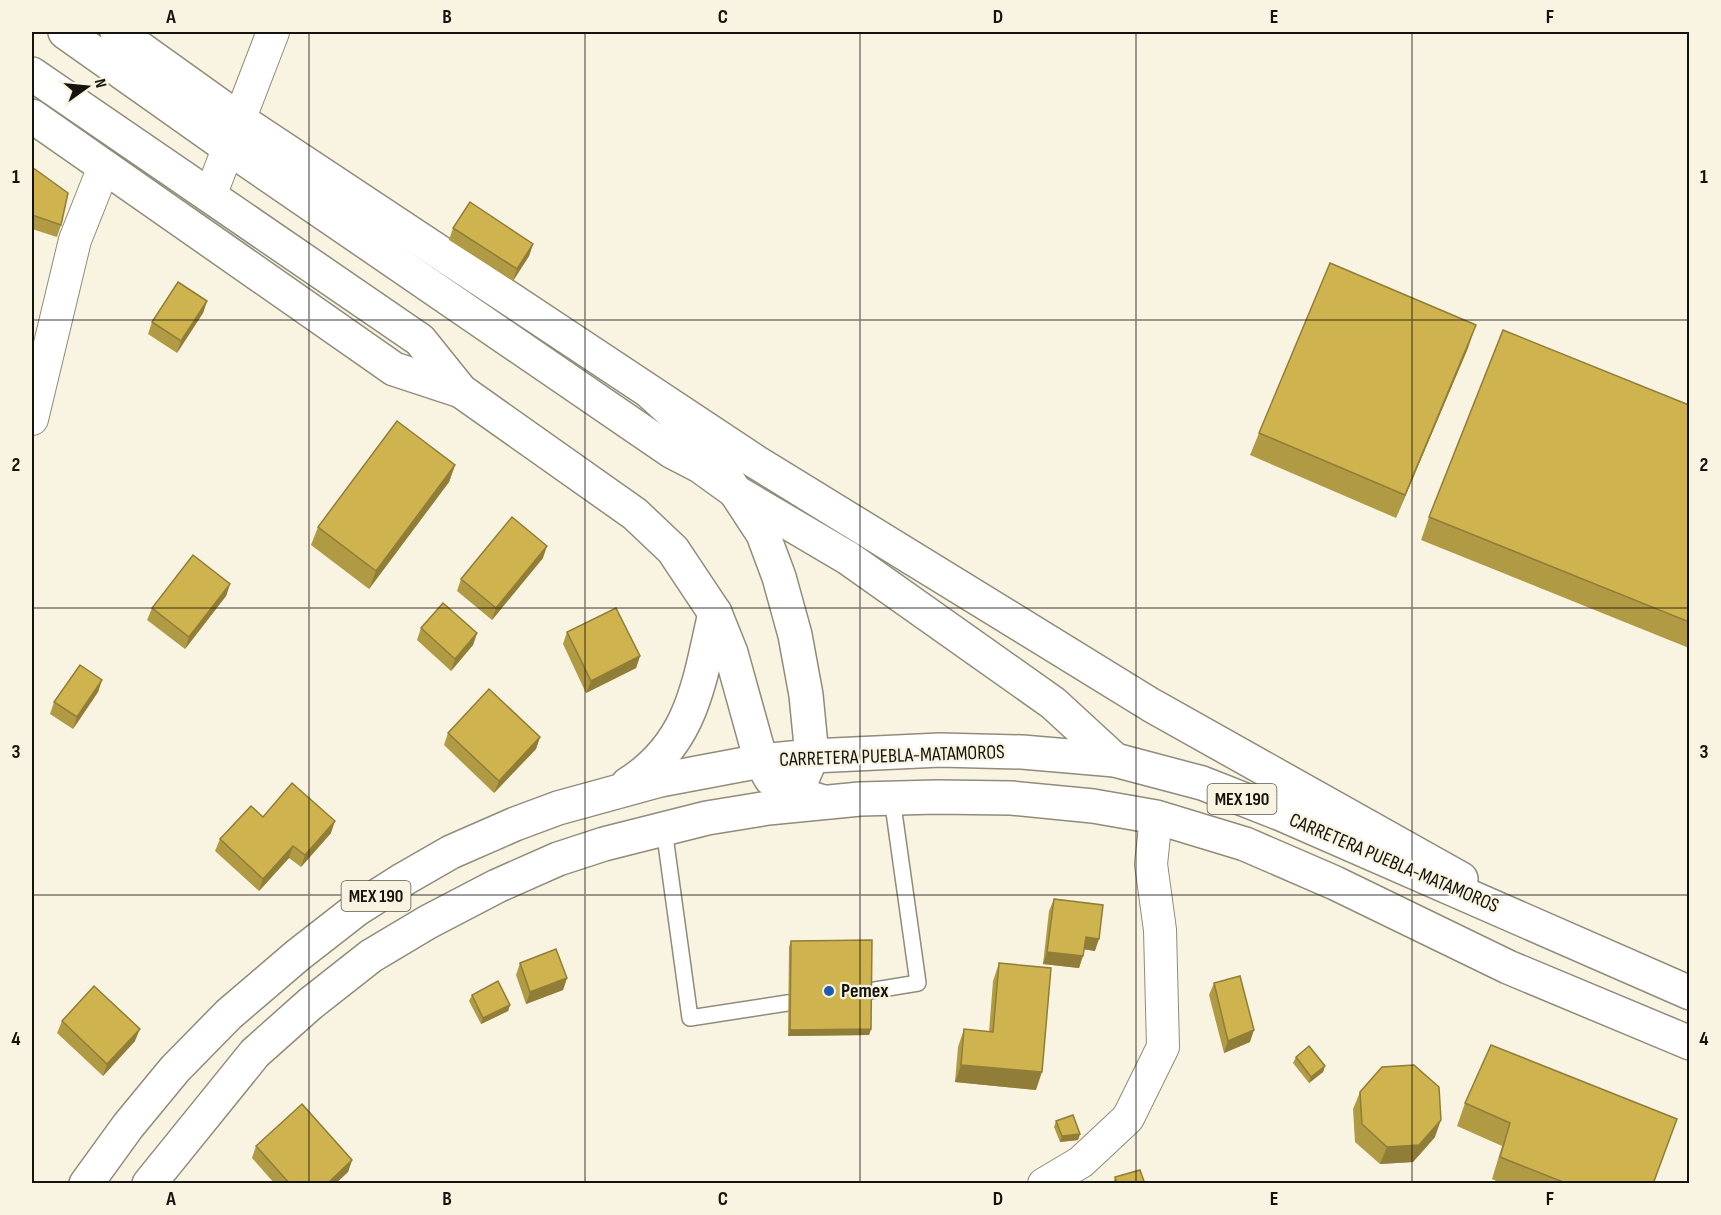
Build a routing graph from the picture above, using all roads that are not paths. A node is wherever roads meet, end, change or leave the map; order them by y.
1 (65, 32) edge
2 (117, 32) edge
3 (273, 32) edge
4 (32, 74) edge
5 (32, 116) edge
6 (235, 134) junction
7 (104, 167) junction
8 (210, 196) junction
9 (461, 391) junction
10 (652, 394) junction
11 (32, 419) edge
12 (736, 492) junction
13 (715, 613) junction
14 (812, 756) junction
15 (1115, 760) junction
16 (761, 761) junction
17 (603, 794) junction
18 (892, 798) junction
19 (780, 800) junction
20 (1156, 817) junction
21 (664, 829) junction
22 (1554, 932) junction
23 (1689, 993) edge
24 (1689, 1043) edge
25 (86, 1184) edge
26 (149, 1184) edge
27 (1044, 1184) edge

1 - 6 main road
2 - 6 main road
3 - 6 street
4 - 8 main road
5 - 7 main road
6 - 8 street
6 - 10 main road
6 - 12 main road
7 - 9 main road
7 - 11 street
8 - 9 main road
9 - 13 main road
10 - 12 main road
10 - 22 main road
12 - 14 main road
12 - 15 main road
13 - 16 main road
13 - 17 main road
14 - 15 main road, CARRETERA PUEBLA-MATAMOROS / MEX 190
14 - 16 main road, CARRETERA PUEBLA-MATAMOROS / MEX 190
14 - 19 main road
15 - 22 main road, CARRETERA PUEBLA-MATAMOROS / MEX 190
16 - 17 main road, CARRETERA PUEBLA-MATAMOROS / MEX 190
16 - 19 main road
17 - 25 main road, CARRETERA PUEBLA-MATAMOROS / MEX 190
18 - 19 main road, CARRETERA PUEBLA-MATAMOROS / MEX 190
18 - 20 main road, CARRETERA PUEBLA-MATAMOROS / MEX 190
18 - 21 lane
19 - 21 main road, CARRETERA PUEBLA-MATAMOROS / MEX 190
20 - 24 main road, CARRETERA PUEBLA-MATAMOROS / MEX 190
20 - 27 street
21 - 26 main road, CARRETERA PUEBLA-MATAMOROS / MEX 190
22 - 23 main road, CARRETERA PUEBLA-MATAMOROS / MEX 190

